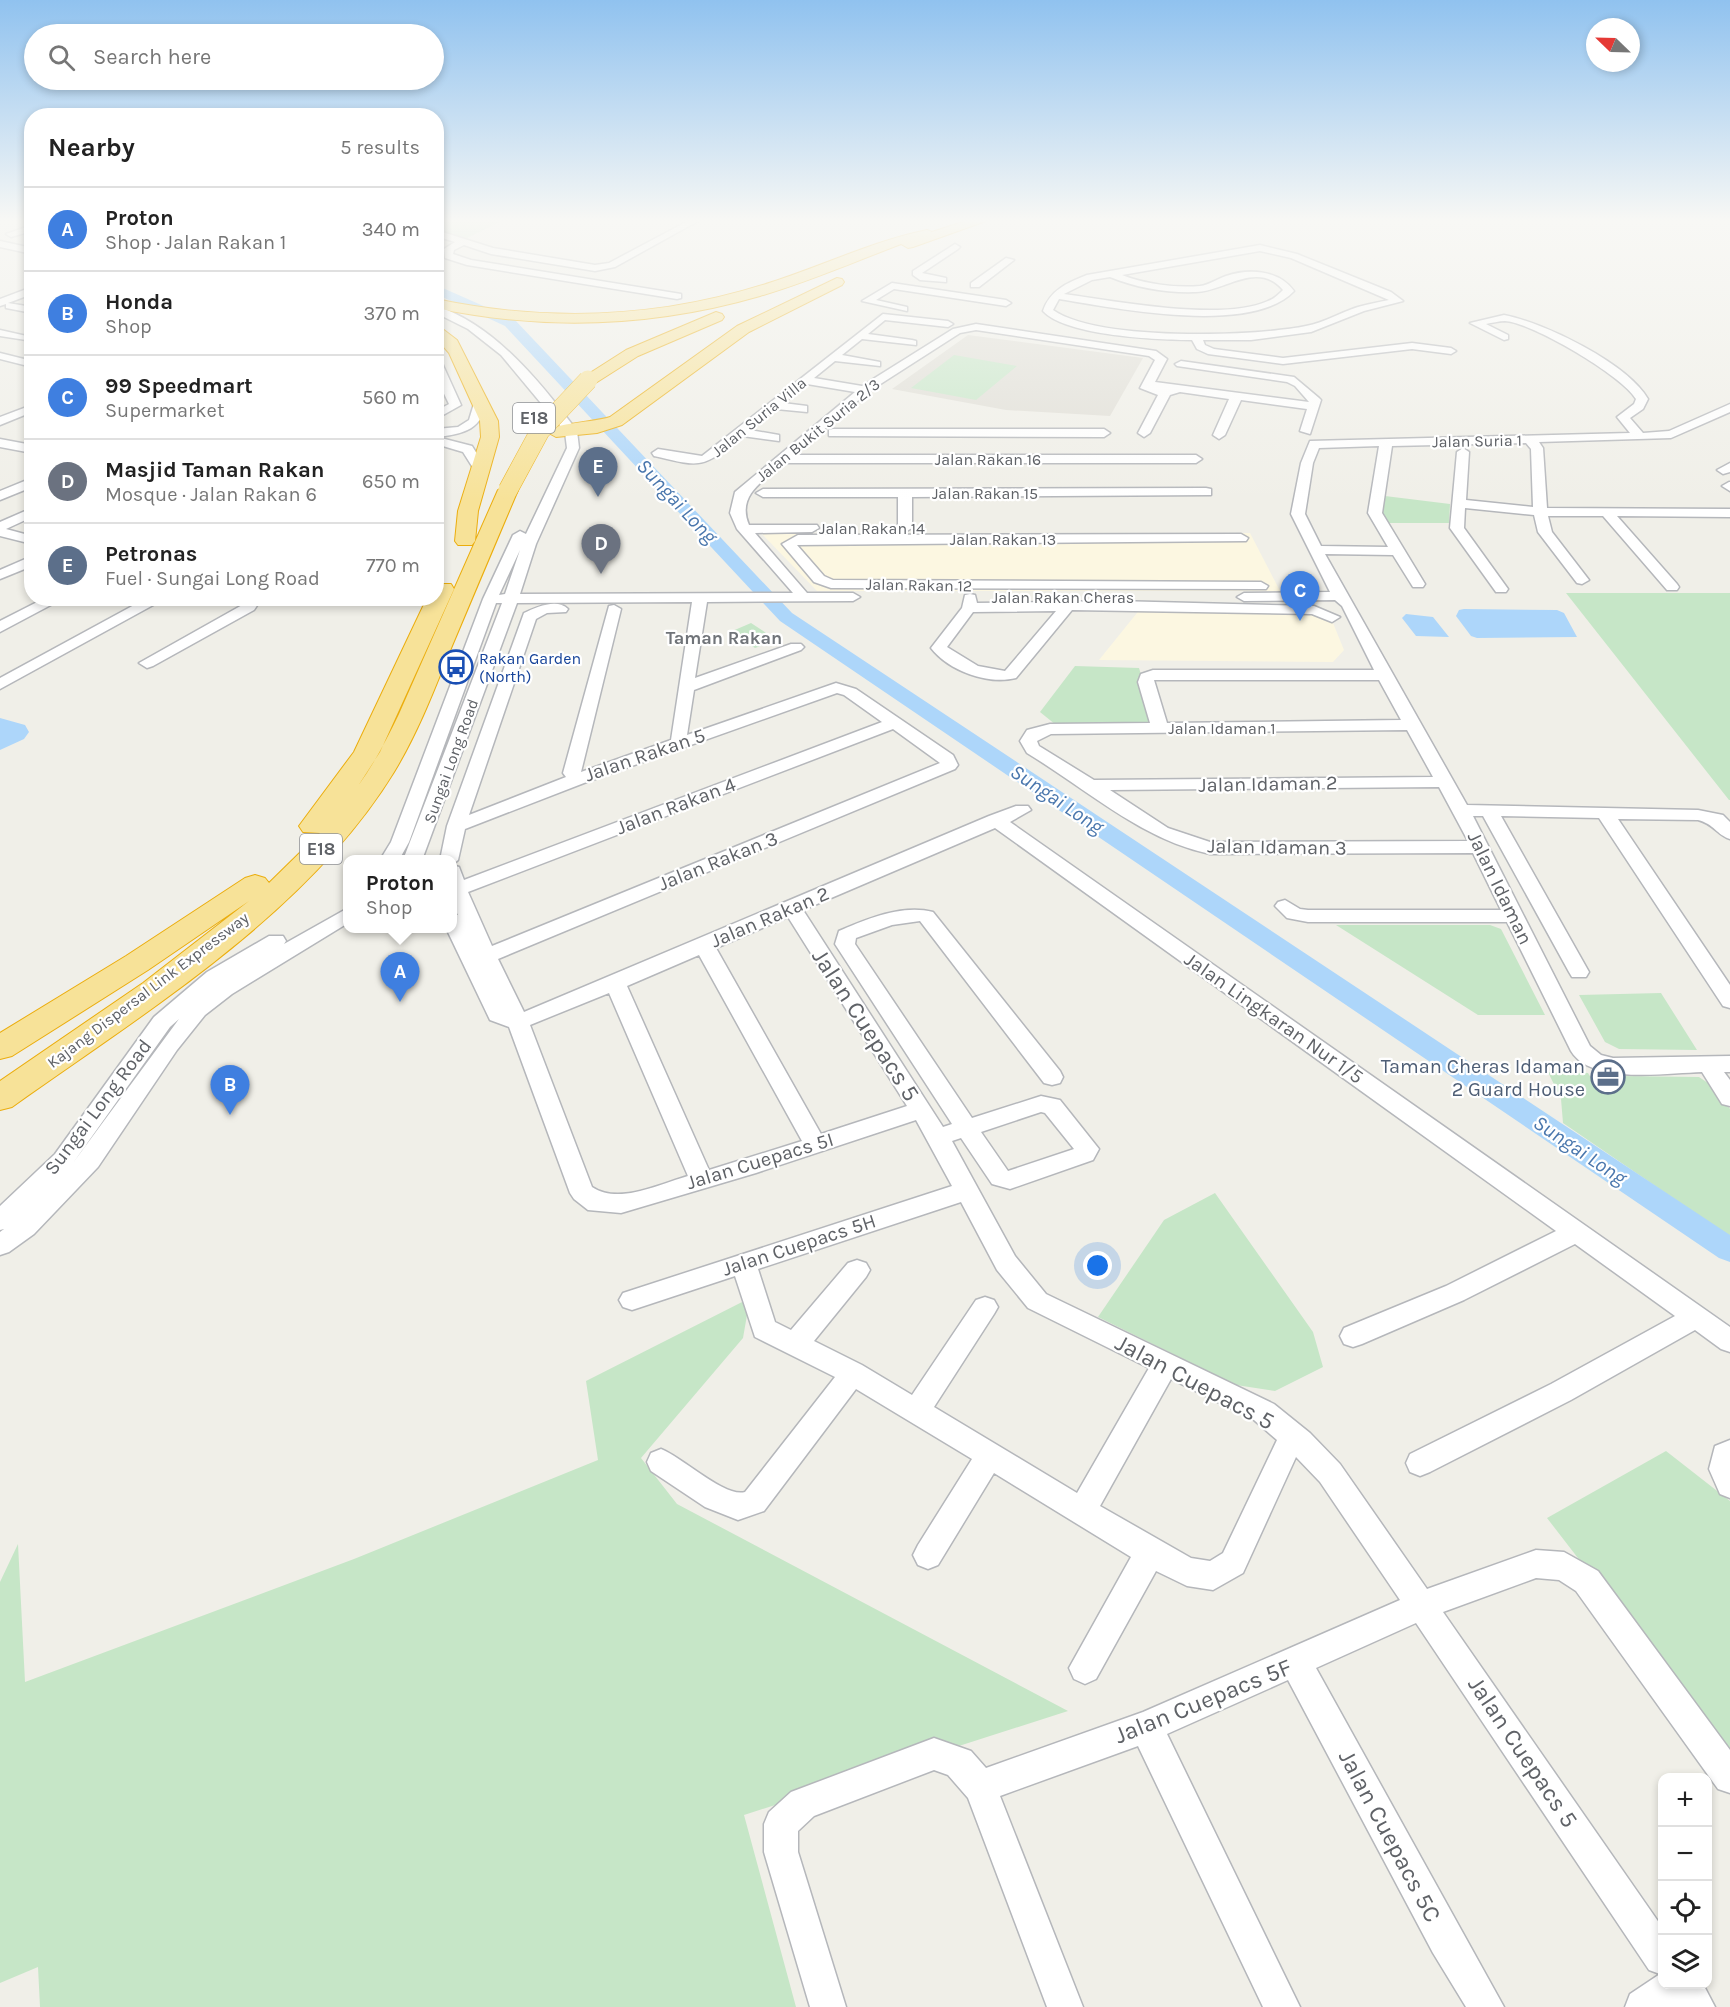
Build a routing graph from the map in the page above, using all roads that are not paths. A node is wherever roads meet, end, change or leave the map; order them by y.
1 (447, 315) edge
2 (496, 315) edge
3 (629, 315) edge
4 (720, 315) edge
5 (773, 315) edge
6 (924, 315) edge
7 (995, 315) edge
8 (1054, 315) edge
9 (1347, 315) edge
10 (964, 318) dead end
11 (444, 320) edge
12 (985, 325) junction
13 (1075, 325) junction
14 (0, 333) edge
15 (444, 336) edge
16 (860, 336) junction
17 (24, 337) edge
18 (1504, 337) dead end
19 (1060, 339) junction
20 (1197, 339) junction
21 (912, 344) dead end
22 (1451, 351) dead end
23 (0, 356) edge
24 (833, 357) junction
25 (24, 361) edge
26 (876, 364) dead end
27 (1180, 364) dead end
28 (804, 380) junction
29 (444, 382) edge
30 (864, 390) junction
31 (1163, 390) junction
32 (1236, 397) junction
33 (480, 399) junction
34 (773, 405) junction
35 (1313, 406) junction
36 (1730, 408) edge
37 (803, 409) dead end
38 (24, 411) edge
39 (444, 411) edge
40 (0, 421) edge
41 (1306, 430) dead end
42 (564, 431) junction
43 (444, 432) edge
44 (739, 432) junction
45 (1143, 432) dead end
46 (833, 433) dead end
47 (957, 433) junction
48 (1104, 433) dead end
49 (1219, 435) dead end
50 (1639, 436) junction
51 (775, 438) dead end
52 (1530, 440) junction
53 (444, 442) edge
54 (1386, 443) junction
55 (1314, 444) joint
56 (24, 450) edge
57 (1, 451) edge
58 (1463, 452) dead end
59 (658, 453) dead end
60 (781, 459) junction
61 (960, 459) junction
62 (1196, 459) dead end
63 (496, 476) junction
64 (24, 486) edge
65 (1206, 492) dead end
66 (763, 493) dead end
67 (905, 493) junction
68 (0, 496) edge
69 (1459, 503) junction
70 (1540, 512) junction
71 (1607, 513) junction
72 (1730, 513) edge
73 (24, 516) edge
74 (15, 520) junction
75 (24, 522) edge
76 (0, 527) edge
77 (905, 528) junction
78 (1180, 528) dead end
79 (744, 529) junction
80 (0, 532) edge
81 (1161, 533) junction
82 (24, 538) edge
83 (1241, 538) dead end
84 (1315, 550) junction
85 (1397, 551) junction
86 (803, 561) joint
87 (24, 564) edge
88 (0, 575) edge
89 (1582, 580) dead end
90 (1418, 584) dead end
91 (444, 587) edge
92 (1672, 587) dead end
93 (1501, 589) dead end
94 (1199, 591) junction
95 (1339, 596) junction
96 (794, 597) junction
97 (1264, 597) junction
98 (490, 599) junction
99 (512, 599) junction
100 (1185, 602) junction
101 (699, 603) junction
102 (970, 603) junction
103 (1069, 605) junction
104 (41, 606) edge
105 (144, 606) edge
106 (249, 606) edge
107 (435, 606) edge
108 (614, 609) junction
109 (1332, 617) dead end
110 (0, 627) edge
111 (796, 648) dead end
112 (147, 663) dead end
113 (1384, 675) junction
114 (0, 684) edge
115 (686, 687) junction
116 (894, 723) junction
117 (1412, 725) junction
118 (1160, 728) junction
119 (1033, 734) joint
120 (683, 742) junction
121 (578, 778) junction
122 (1444, 782) junction
123 (1091, 785) junction
124 (1022, 810) dead end
125 (1461, 810) junction
126 (1489, 811) junction
127 (1605, 813) junction
128 (995, 820) junction
129 (456, 826) junction
130 (1730, 833) edge
131 (1480, 847) junction
132 (392, 855) edge
133 (414, 855) edge
134 (450, 855) edge
135 (457, 879) edge
136 (255, 884) junction
137 (457, 885) edge
138 (343, 901) edge
139 (1286, 906) dead end
140 (790, 907) junction
141 (1513, 916) junction
142 (343, 917) edge
143 (457, 929) edge
144 (704, 945) junction
145 (486, 956) junction
146 (1579, 972) dead end
147 (615, 983) junction
148 (1730, 1001) edge
149 (518, 1022) junction
150 (0, 1048) edge
151 (1719, 1064) edge
152 (0, 1073) edge
153 (1052, 1077) dead end
154 (0, 1098) edge
155 (1730, 1098) edge
156 (921, 1110) junction
157 (967, 1126) junction
158 (938, 1137) junction
159 (815, 1144) junction
160 (701, 1179) junction
161 (965, 1191) junction
162 (0, 1221) edge
163 (1576, 1232) junction
164 (0, 1245) edge
165 (744, 1263) junction
166 (857, 1269) dead end
167 (632, 1300) dead end
168 (985, 1307) dead end
169 (1696, 1317) junction
170 (1353, 1336) dead end
171 (1730, 1341) edge
172 (794, 1346) junction
173 (1165, 1365) junction
174 (853, 1373) junction
175 (916, 1410) junction
176 (1286, 1449) dead end
177 (1730, 1452) edge
178 (990, 1455) junction
179 (661, 1462) dead end
180 (1420, 1463) dead end
181 (1730, 1485) edge
182 (1082, 1511) junction
183 (1150, 1552) junction
184 (928, 1555) dead end
185 (1423, 1605) junction
186 (1296, 1663) junction
187 (1085, 1668) dead end
188 (1146, 1727) junction
189 (1730, 1778) edge
190 (980, 1787) junction
191 (1658, 1951) edge
192 (1670, 1989) edge
193 (1684, 1989) edge
194 (828, 2007) edge
195 (1065, 2007) edge
196 (1282, 2007) edge
197 (1486, 2007) edge
198 (1643, 2007) edge
199 (1697, 2007) edge

1 - 42 street
2 - 3 highway
4 - 63 highway, Kajang Dispersal Link Expressway / E18, bridge
5 - 42 highway
6 - 16 street, Jalan Suria Villa
7 - 12 street
8 - 13 street
9 - 20 street
10 - 12 street
11 - 42 street
12 - 19 street, Jalan Bukit Suria 2/3
12 - 30 street, Jalan Bukit Suria 2/3
13 - 19 street
13 - 20 street
14 - 17 street
15 - 33 highway
16 - 21 street
16 - 24 street, Jalan Suria Villa
18 - 50 street
19 - 31 street, Jalan Bukit Suria 2/3
20 - 22 street
23 - 25 street
24 - 26 street
24 - 28 street, Jalan Suria Villa
27 - 35 street
28 - 30 street
28 - 34 street, Jalan Suria Villa
29 - 39 street
30 - 60 street, Jalan Bukit Suria 2/3
31 - 32 street
31 - 45 street
32 - 35 street
32 - 49 street
33 - 43 street
33 - 63 highway
34 - 37 street
34 - 44 street, Jalan Suria Villa
35 - 41 street
36 - 50 street, Jalan Suria 1
38 - 40 street
42 - 98 street, Sungai Long Road
42 - 99 street, Sungai Long Road
44 - 51 street
44 - 59 street, Jalan Suria Villa
46 - 47 street
47 - 48 street
47 - 61 street
50 - 52 street, Jalan Suria 1
52 - 54 street, Jalan Suria 1
52 - 70 street
53 - 63 street
54 - 55 street, Jalan Suria 1
54 - 85 street
55 - 84 street, Jalan Idaman
56 - 57 street
58 - 69 street
60 - 61 street, Jalan Rakan 16
60 - 79 street, Jalan Bukit Suria 2/3
61 - 62 street, Jalan Rakan 16
63 - 91 highway, Kajang Dispersal Link Expressway / E18
63 - 154 highway, Kajang Dispersal Link Expressway / E18
64 - 68 street
65 - 67 street, Jalan Rakan 15
66 - 67 street, Jalan Rakan 15
67 - 77 street
69 - 70 street
69 - 93 street
70 - 71 street
70 - 89 street
71 - 72 street
71 - 92 street
73 - 74 street
74 - 75 street
74 - 76 street
77 - 79 street, Jalan Rakan 14
77 - 81 street, Jalan Rakan 14
78 - 81 street, Jalan Rakan 14
79 - 96 street
80 - 82 street
81 - 83 street, Jalan Rakan 13
81 - 86 street, Jalan Rakan 13
84 - 85 street
84 - 95 street, Jalan Idaman
85 - 90 street
86 - 94 street, Jalan Rakan 12
87 - 88 street
94 - 97 street, Jalan Rakan Cheras
94 - 100 street, Jalan Rakan Cheras
95 - 97 street, Jalan Rakan Cheras
95 - 113 street, Jalan Idaman
96 - 101 street, Jalan Rakan Cheras
96 - 102 street, Jalan Rakan Cheras
97 - 100 street
97 - 109 street
98 - 99 street
98 - 132 street, Sungai Long Road
99 - 101 street
99 - 133 street, Sungai Long Road
100 - 102 street, Jalan Rakan Cheras
100 - 103 street
101 - 108 street
101 - 115 street
102 - 103 street
102 - 103 street
104 - 110 street
105 - 114 street
106 - 112 street
107 - 136 highway, Kajang Dispersal Link Expressway / E18
108 - 121 street
108 - 129 street
111 - 115 street
113 - 117 street, Jalan Idaman
113 - 118 street
115 - 120 street
116 - 120 street, Jalan Rakan 5
116 - 135 street, Jalan Rakan 4
116 - 145 street, Jalan Rakan 3
117 - 118 street, Jalan Idaman 1
117 - 122 street, Jalan Idaman
118 - 119 street, Jalan Idaman 1
119 - 123 street, Jalan Idaman 3
120 - 121 street, Jalan Rakan 5
121 - 129 street, Jalan Rakan 5
122 - 123 street, Jalan Idaman 2
122 - 125 street, Jalan Idaman
123 - 131 street, Jalan Idaman 3
124 - 128 street, Jalan Rakan 2
125 - 126 street
125 - 131 street, Jalan Idaman
126 - 127 street
126 - 146 street
127 - 130 street
127 - 148 street
128 - 140 street, Jalan Rakan 2
128 - 163 street, Jalan Lingkaran Nur 1/5
129 - 134 street
131 - 141 street, Jalan Idaman
136 - 150 highway
136 - 152 highway, Kajang Dispersal Link Expressway / E18
137 - 145 street
138 - 162 street, Sungai Long Road
139 - 141 street
140 - 144 street, Jalan Rakan 2
140 - 156 street, Jalan Cuepacs 5
141 - 151 street, Jalan Idaman
142 - 164 street, Sungai Long Road
143 - 149 street
144 - 147 street, Jalan Rakan 2
144 - 159 street
145 - 149 street
147 - 149 street, Jalan Rakan 2
147 - 160 street
149 - 160 street, Jalan Cuepacs 5I
151 - 155 street
153 - 157 street
156 - 158 street, Jalan Cuepacs 5
156 - 159 street, Jalan Cuepacs 5I
157 - 157 street
157 - 158 street
158 - 161 street, Jalan Cuepacs 5
159 - 160 street, Jalan Cuepacs 5I
161 - 165 street, Jalan Cuepacs 5H
161 - 173 street, Jalan Cuepacs 5
163 - 169 street, Jalan Lingkaran Nur 1/5
163 - 170 street
165 - 167 street, Jalan Cuepacs 5H
165 - 172 street
166 - 172 street
168 - 175 street
169 - 171 street, Jalan Lingkaran Nur 1/5
169 - 180 street
172 - 174 street
173 - 182 street
173 - 185 street, Jalan Cuepacs 5
174 - 175 street
174 - 179 street
175 - 178 street
176 - 183 street
177 - 181 street
178 - 182 street
178 - 184 street
182 - 183 street
183 - 187 street
185 - 186 street, Jalan Cuepacs 5F
185 - 189 street, Jalan Cuepacs 5F
185 - 191 street, Jalan Cuepacs 5
186 - 188 street, Jalan Cuepacs 5F
186 - 197 street, Jalan Cuepacs 5C
188 - 190 street, Jalan Cuepacs 5F
188 - 196 street
190 - 194 street
190 - 195 street
192 - 198 street
193 - 199 street

